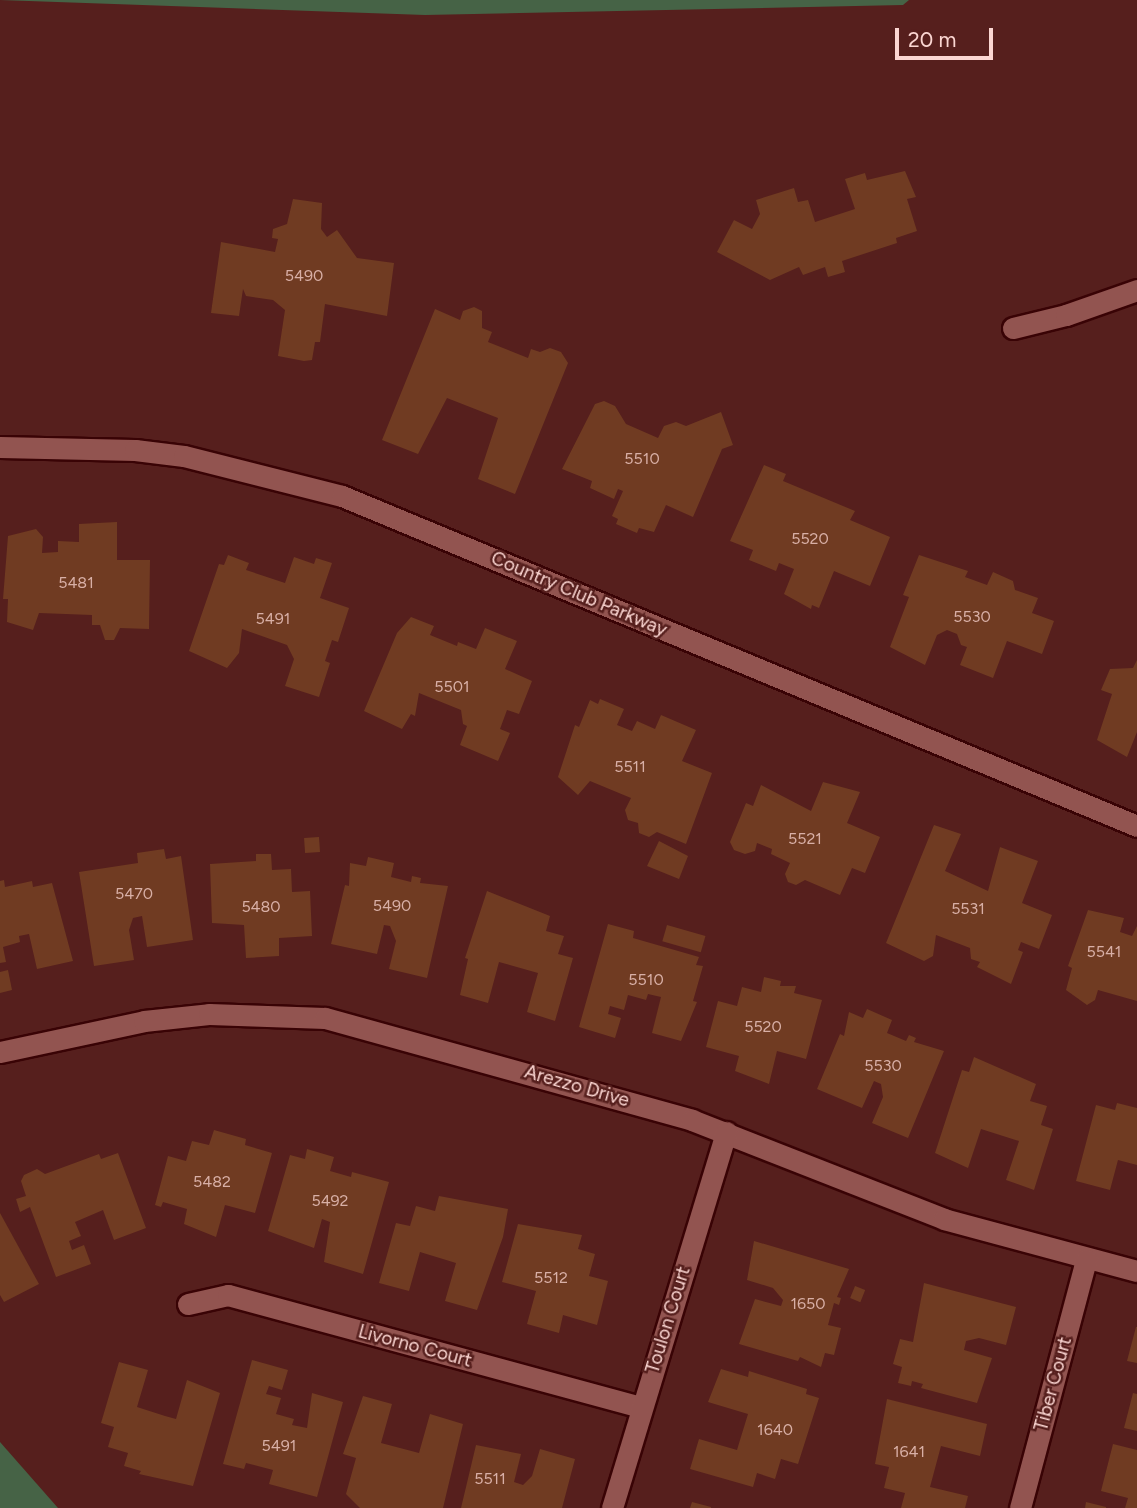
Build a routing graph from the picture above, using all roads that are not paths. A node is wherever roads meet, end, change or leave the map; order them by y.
1 (1137, 290) edge
2 (1013, 328) dead end
3 (0, 447) edge
4 (1137, 826) edge
5 (0, 1052) edge
6 (726, 1132) junction
7 (1086, 1260) junction
8 (1137, 1271) edge
9 (188, 1304) dead end
10 (642, 1407) junction
11 (612, 1508) edge
12 (1020, 1508) edge

1 - 2 street
3 - 4 street, Country Club Parkway
5 - 6 street, Arezzo Drive
6 - 7 street, Arezzo Drive
6 - 10 street, Toulon Court
7 - 8 street, Arezzo Drive
7 - 12 street, Tiber Court
9 - 10 street, Livorno Court
10 - 11 street, Toulon Court

